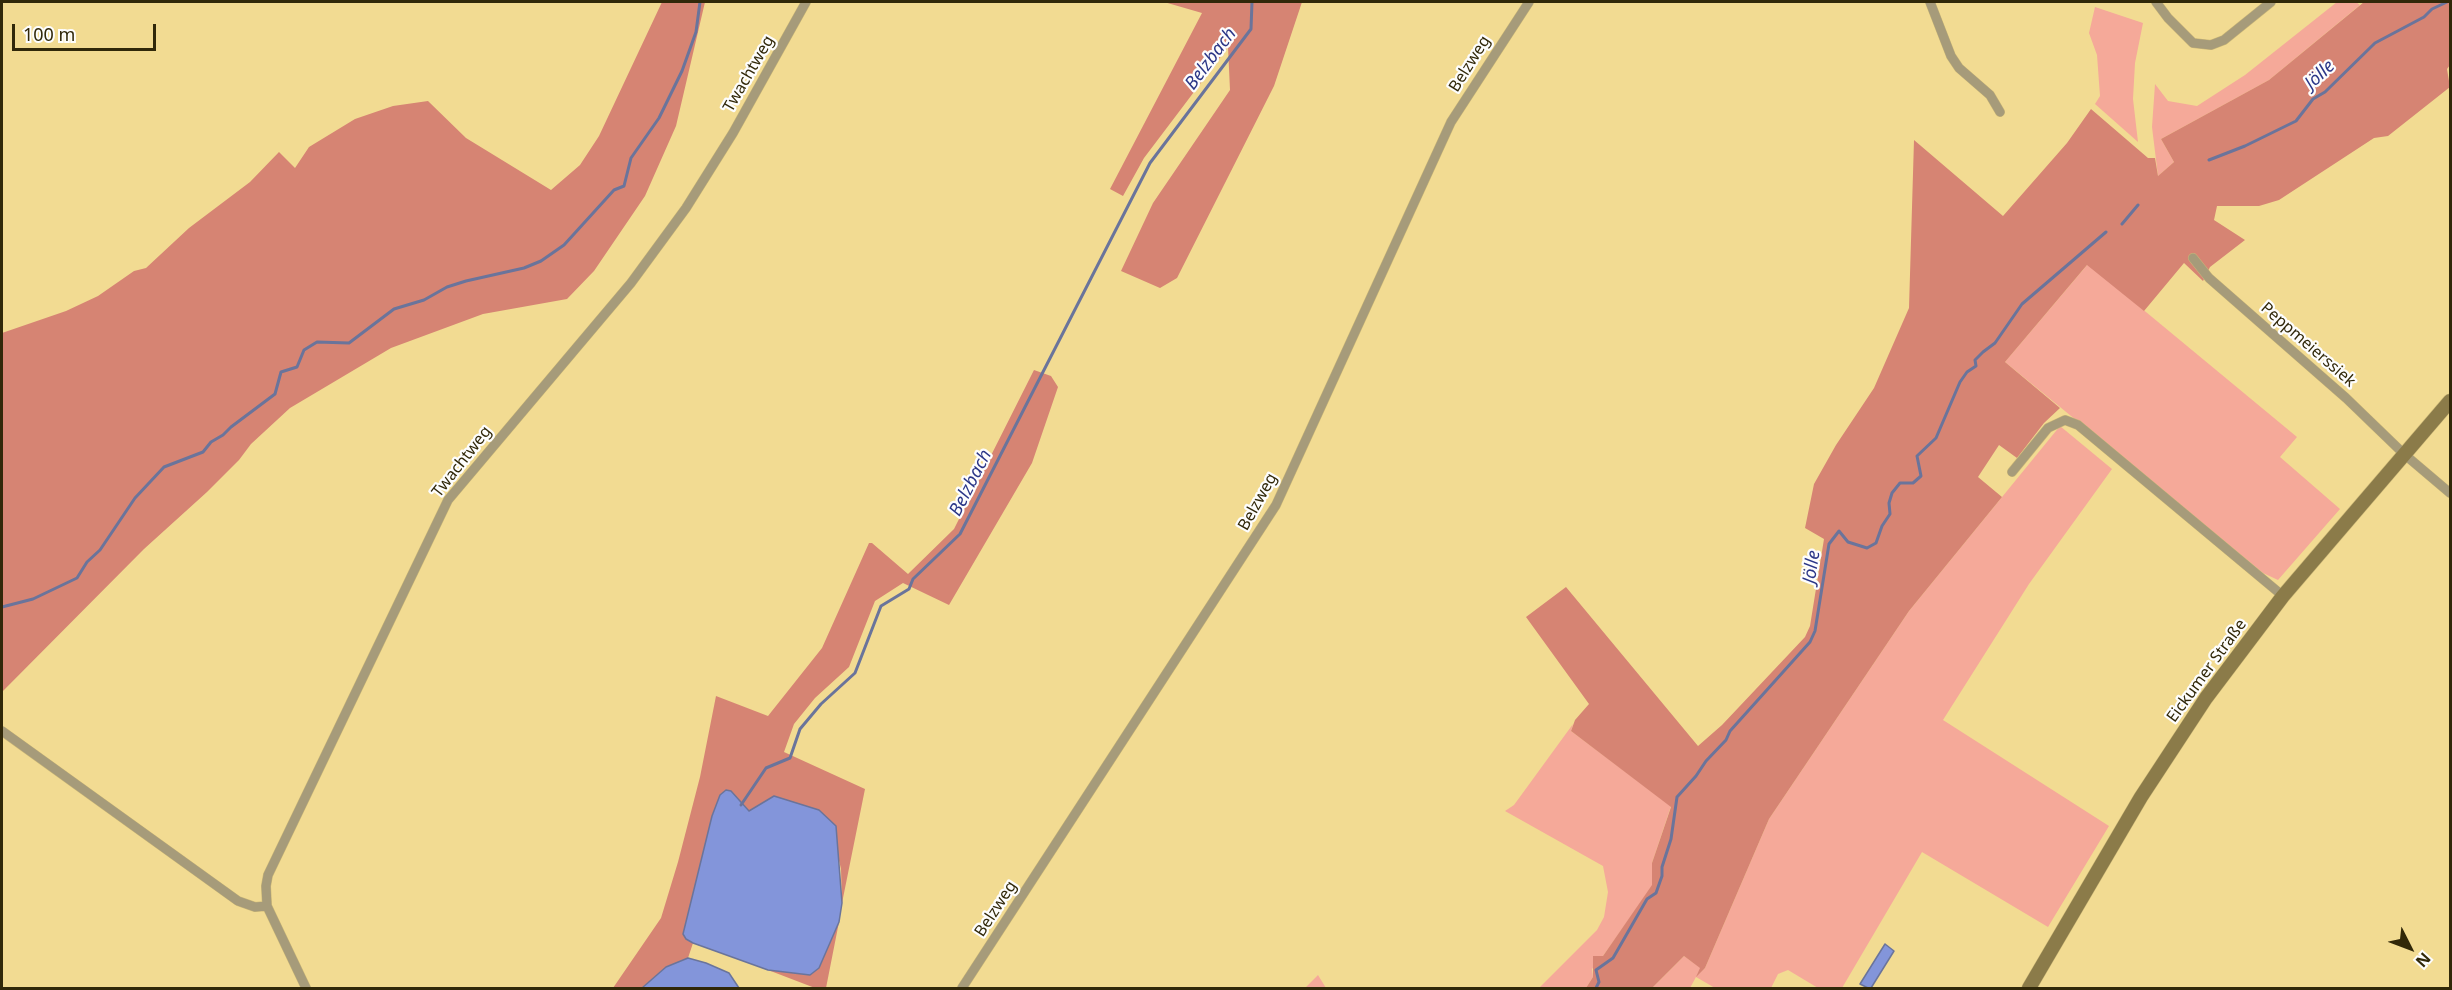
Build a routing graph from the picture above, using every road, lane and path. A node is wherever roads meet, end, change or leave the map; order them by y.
1 (806, 2) edge
2 (1529, 2) edge
3 (1930, 2) edge
4 (2156, 2) edge
5 (2271, 2) edge
6 (2000, 112) dead end
7 (2193, 258) dead end
8 (2451, 400) edge
9 (2404, 454) junction
10 (2012, 472) dead end
11 (2451, 493) edge
12 (2283, 596) junction
13 (2, 731) edge
14 (267, 906) junction
15 (306, 988) edge
16 (962, 988) edge
17 (2029, 988) edge

1 - 14 street, Twachtweg
2 - 16 street, Belzweg
3 - 6 street
4 - 5 street
7 - 9 street, Peppmeierssiek
8 - 9 main road, Eickumer Straße
9 - 11 street, Peppmeierssiek
9 - 12 main road, Eickumer Straße
10 - 12 street
12 - 17 main road, Eickumer Straße
13 - 14 street
14 - 15 street, Twachtweg

